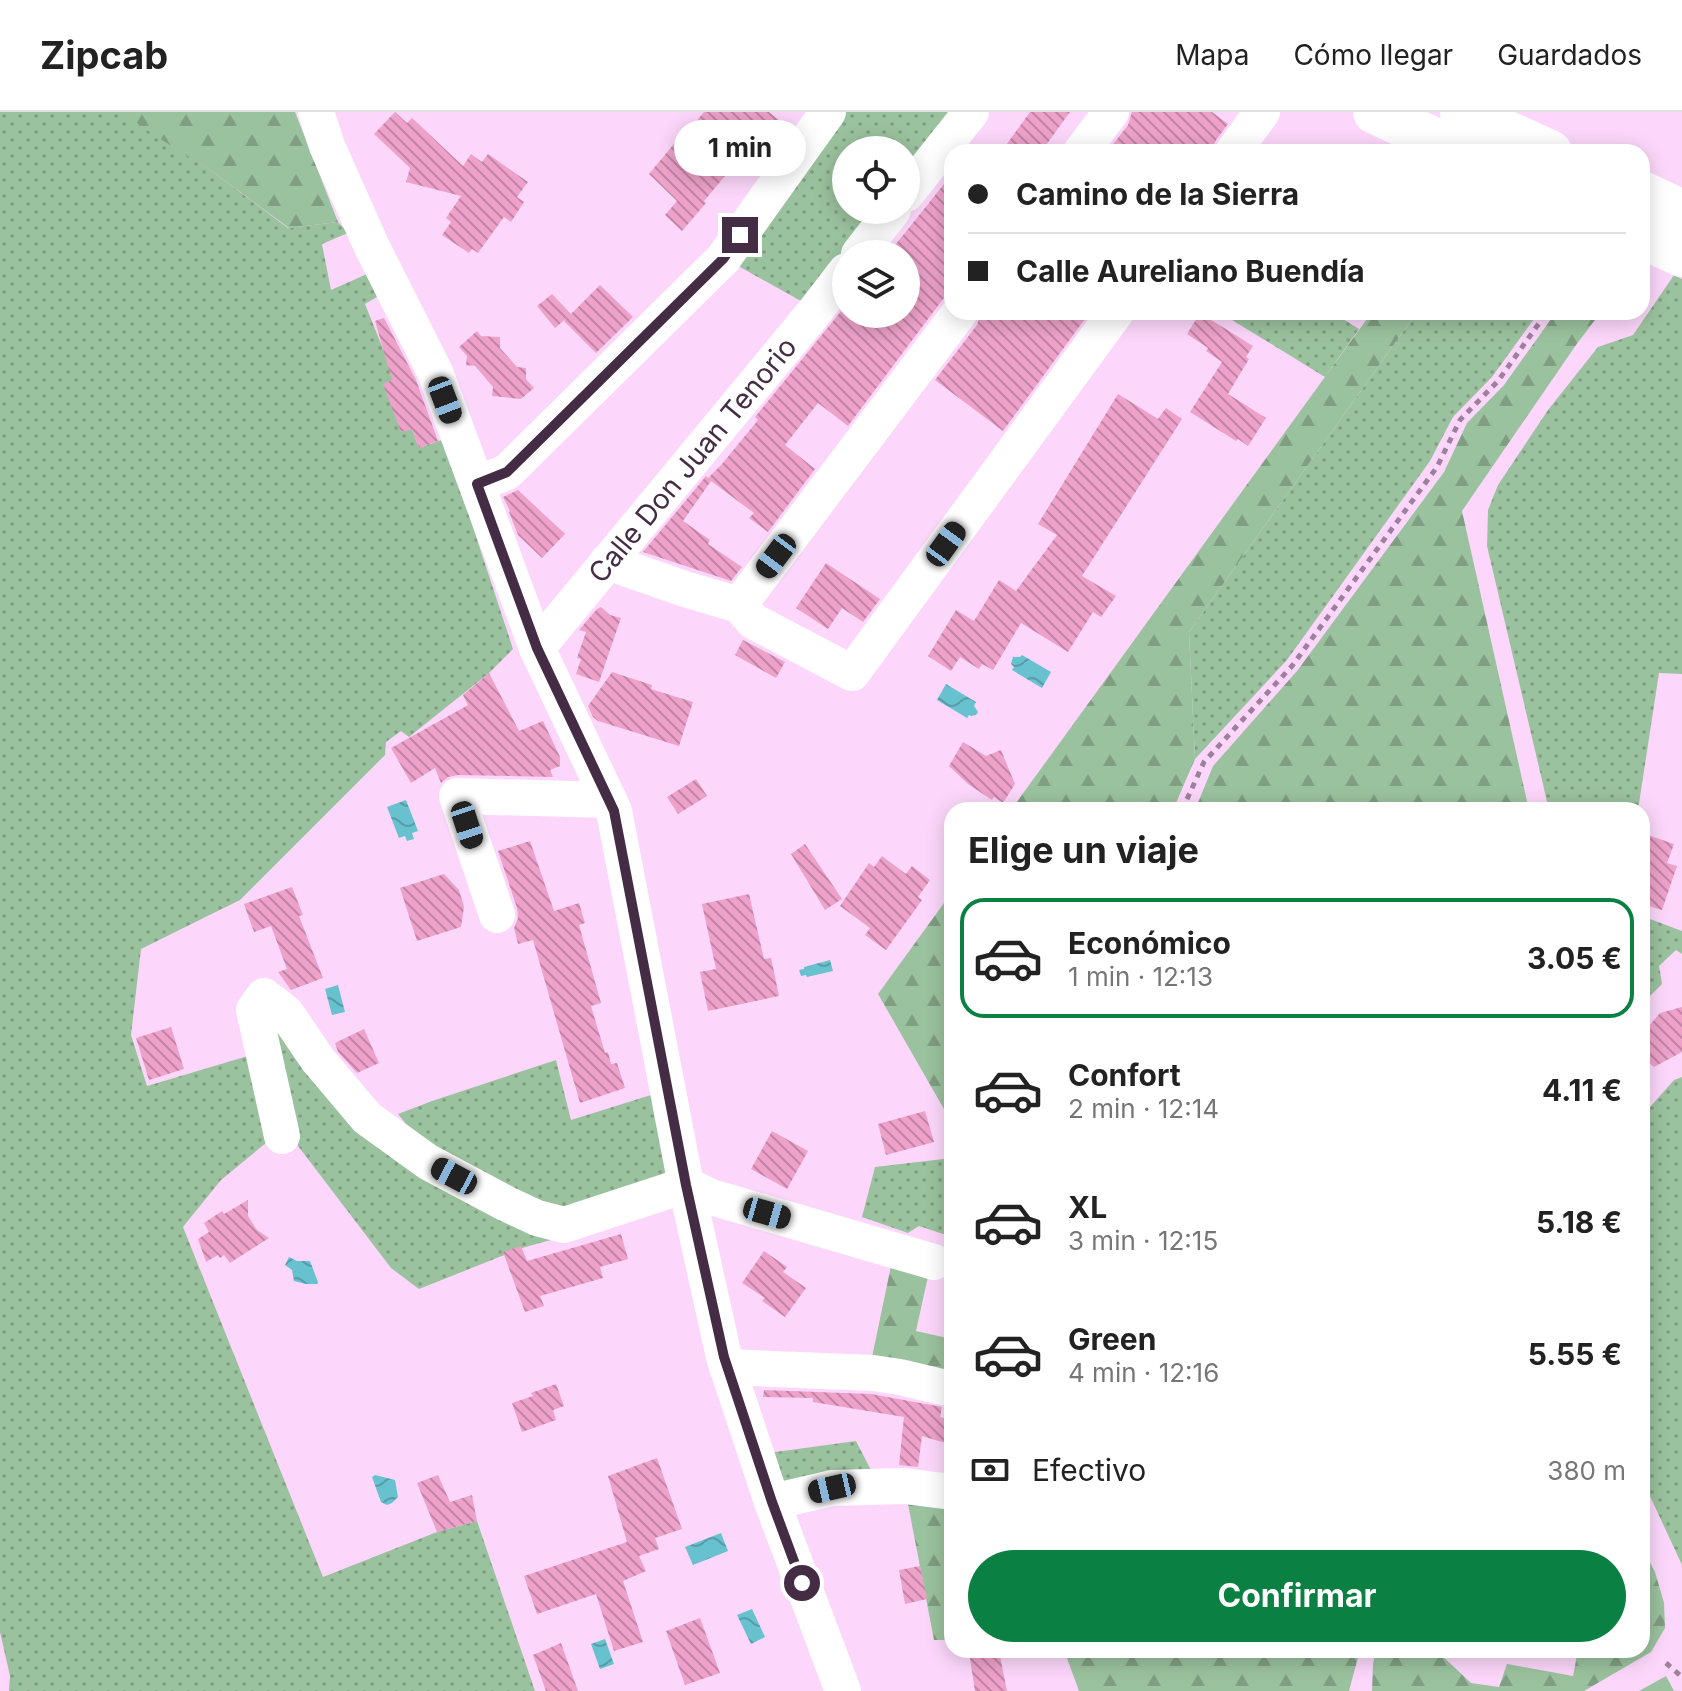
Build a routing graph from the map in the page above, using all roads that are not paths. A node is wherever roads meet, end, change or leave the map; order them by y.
1 (316, 112) edge
2 (828, 112) edge
3 (971, 112) edge
4 (1111, 112) edge
5 (1262, 112) edge
6 (1375, 112) edge
7 (1462, 112) edge
8 (946, 144) edge
9 (1087, 144) edge
10 (1239, 144) edge
11 (1444, 144) edge
12 (1532, 144) edge
13 (944, 146) edge
14 (920, 176) edge
15 (1650, 197) edge
16 (1682, 215) edge
17 (882, 224) edge
18 (870, 240) edge
19 (1650, 241) edge
20 (1682, 255) edge
21 (832, 289) edge
22 (954, 320) edge
23 (1110, 320) edge
24 (477, 484) junction
25 (607, 562) junction
26 (739, 605) junction
27 (537, 648) junction
28 (609, 800) junction
29 (497, 915) dead end
30 (282, 1136) dead end
31 (686, 1185) junction
32 (934, 1262) dead end
33 (727, 1367) junction
34 (942, 1387) dead end
35 (944, 1491) edge
36 (772, 1502) junction
37 (843, 1691) edge

1 - 24 street
2 - 24 street
3 - 8 street
4 - 9 street
5 - 10 street
6 - 11 main road
7 - 12 main road
13 - 14 street
15 - 16 main road
17 - 18 street
19 - 20 main road
21 - 25 street, Calle Don Juan Tenorio
22 - 26 street
23 - 26 street
24 - 27 street
25 - 26 street
25 - 27 street, Calle Don Juan Tenorio
27 - 28 street
28 - 29 street
28 - 31 street
30 - 31 street
31 - 32 street
31 - 33 street
33 - 34 street
33 - 36 street
35 - 36 street
36 - 37 street

